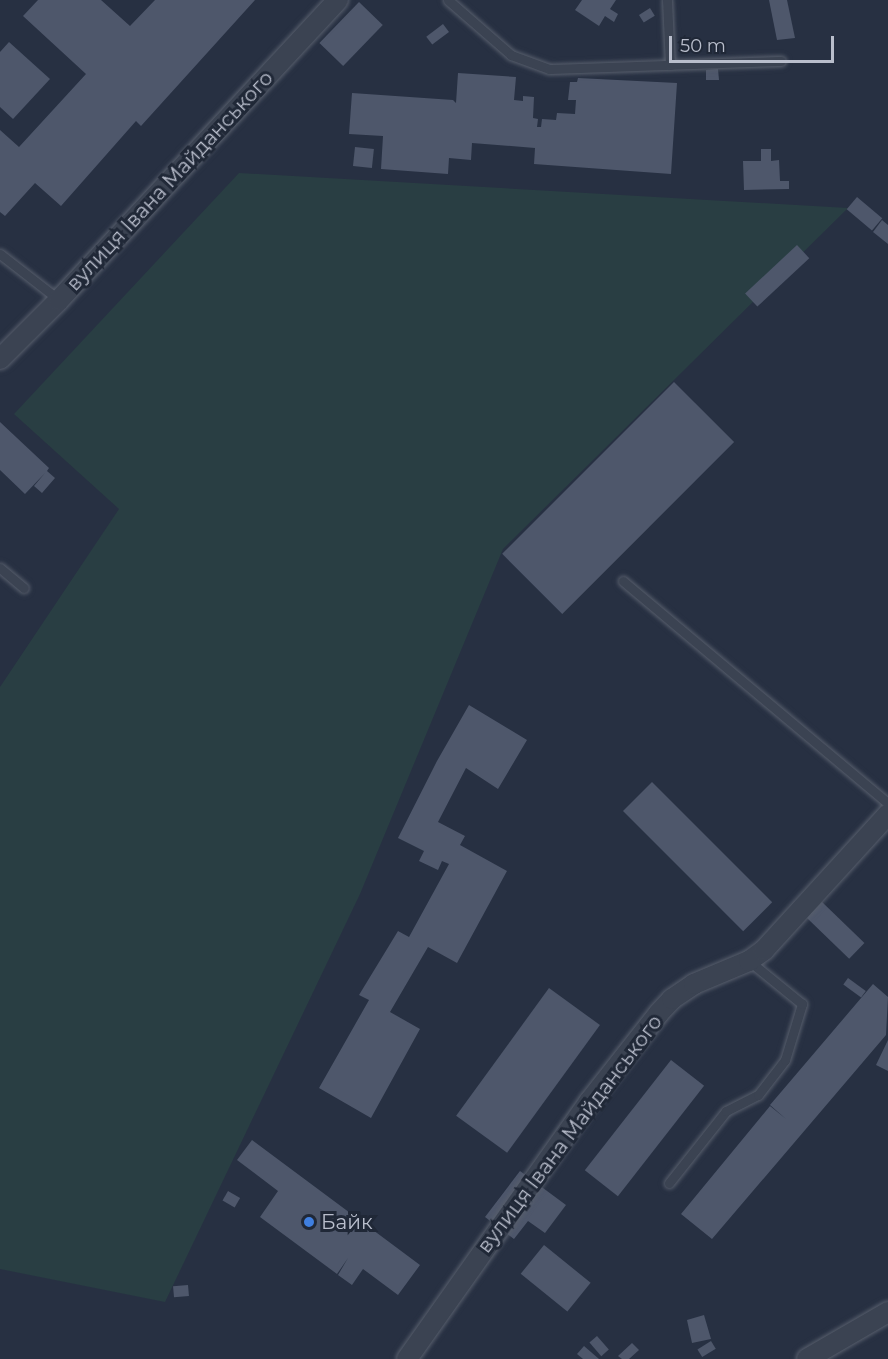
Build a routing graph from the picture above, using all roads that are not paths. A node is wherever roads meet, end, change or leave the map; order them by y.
1 (338, 0) edge
2 (448, 0) edge
3 (667, 0) edge
4 (781, 61) dead end
5 (670, 65) junction
6 (0, 254) edge
7 (59, 300) junction
8 (0, 359) edge
9 (0, 568) edge
10 (623, 581) dead end
11 (24, 588) dead end
12 (888, 803) edge
13 (888, 814) edge
14 (749, 962) junction
15 (669, 1183) dead end
16 (888, 1312) edge
17 (406, 1359) edge
18 (807, 1359) edge

1 - 7 street, вулиця Івана Майданського
2 - 5 lane
3 - 5 lane
4 - 5 lane
6 - 7 lane
7 - 8 street, вулиця Івана Майданського
9 - 11 lane
10 - 12 lane
13 - 14 street, вулиця Івана Майданського
14 - 15 lane
14 - 17 street, вулиця Івана Майданського
16 - 18 street

